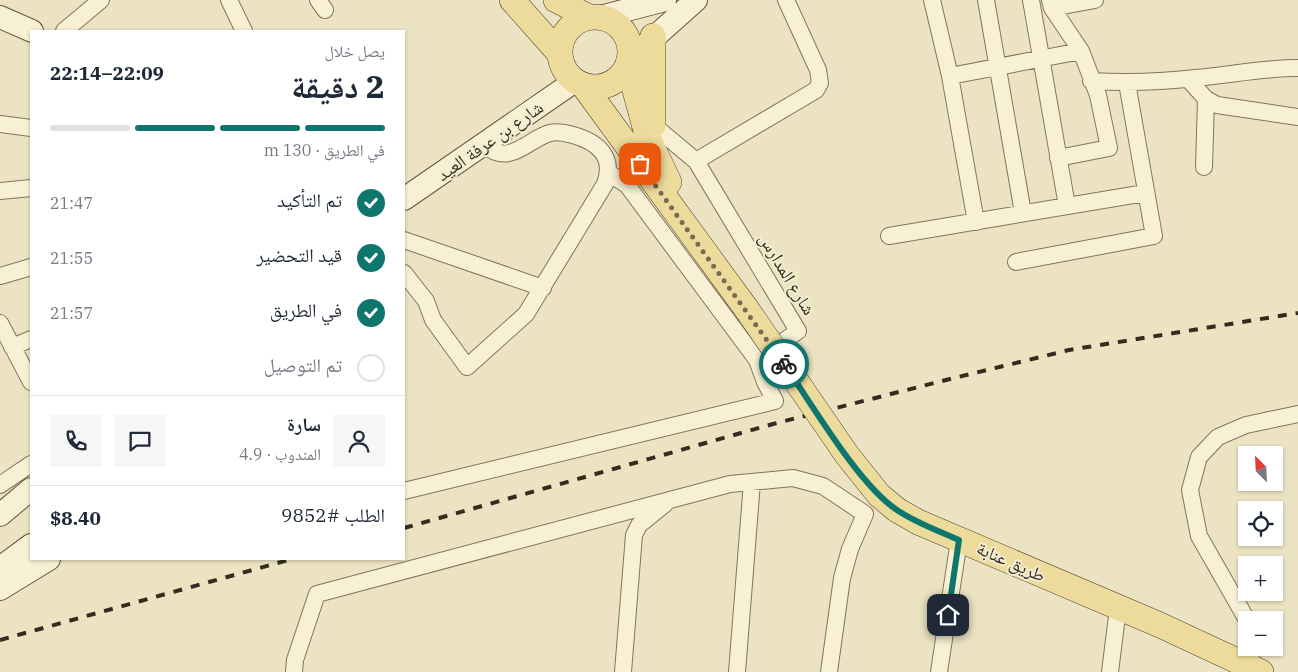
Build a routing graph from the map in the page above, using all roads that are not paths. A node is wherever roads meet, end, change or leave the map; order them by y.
1 (101, 0) edge
2 (228, 0) edge
3 (512, 0) edge
4 (556, 0) edge
5 (666, 0) edge
6 (696, 0) edge
7 (786, 0) edge
8 (932, 0) edge
9 (986, 0) edge
10 (1031, 0) edge
11 (1095, 0) edge
12 (1051, 4) edge
13 (597, 16) junction
14 (0, 17) edge
15 (30, 30) edge
16 (65, 30) edge
17 (243, 30) edge
18 (653, 36) junction
19 (1081, 51) junction
20 (560, 54) junction
21 (1041, 59) junction
22 (629, 62) junction
23 (997, 67) junction
24 (1298, 68) edge
25 (950, 76) junction
26 (1188, 79) junction
27 (1092, 81) junction
28 (579, 83) junction
29 (1127, 83) junction
30 (1206, 99) junction
31 (1298, 117) edge
32 (0, 124) edge
33 (653, 124) junction
34 (30, 128) edge
35 (484, 145) junction
36 (655, 155) junction
37 (1058, 158) junction
38 (696, 160) junction
39 (1204, 167) dead end
40 (609, 172) junction
41 (30, 190) edge
42 (0, 191) edge
43 (1145, 193) junction
44 (405, 198) edge
45 (1067, 206) junction
46 (1024, 213) junction
47 (976, 222) junction
48 (889, 236) dead end
49 (405, 240) edge
50 (708, 258) junction
51 (1016, 262) dead end
52 (30, 267) edge
53 (405, 274) edge
54 (0, 276) edge
55 (543, 288) junction
56 (0, 323) edge
57 (30, 339) edge
58 (12, 347) junction
59 (757, 360) junction
60 (30, 380) edge
61 (1298, 414) edge
62 (30, 465) edge
63 (752, 482) junction
64 (0, 486) edge
65 (30, 490) edge
66 (405, 491) edge
67 (671, 499) junction
68 (0, 515) edge
69 (959, 540) junction
70 (30, 546) edge
71 (47, 560) edge
72 (0, 568) edge
73 (0, 589) edge
74 (1118, 608) junction
75 (1242, 611) edge
76 (1254, 664) edge
77 (294, 672) edge
78 (623, 672) edge
79 (737, 672) edge
80 (829, 672) edge
81 (939, 672) edge
82 (1110, 672) edge

1 - 16 street
2 - 17 street
3 - 20 main road
4 - 13 main road
5 - 13 main road
6 - 18 main road
7 - 38 street
8 - 25 street
9 - 23 street
10 - 21 street
11 - 12 street
12 - 19 street
13 - 20 main road
13 - 22 main road
14 - 15 main road
18 - 22 main road
18 - 33 main road
19 - 21 street
19 - 27 street
20 - 28 main road
21 - 23 street
21 - 37 street
22 - 28 main road
22 - 36 main road, طريق عنابة
23 - 25 street
23 - 46 street
24 - 26 street
25 - 47 street
26 - 29 street
26 - 30 street
27 - 29 street
27 - 37 street
28 - 35 main road, شارع بن عرفة العيد
28 - 50 main road, طريق عنابة
29 - 43 street
30 - 31 street
30 - 39 street
32 - 34 street
33 - 36 main road
33 - 38 street
35 - 40 street
35 - 44 main road, شارع بن عرفة العيد
36 - 50 main road, طريق عنابة
37 - 45 street
38 - 59 street, شارع المدارس
40 - 55 street
40 - 59 street
41 - 42 street
43 - 45 street
43 - 51 street
45 - 46 street
46 - 47 street
47 - 48 street
49 - 55 street
50 - 69 main road, طريق عنابة, bridge
52 - 54 street
53 - 55 street
56 - 58 street
57 - 58 street
58 - 60 street
59 - 66 street
61 - 75 street
62 - 64 street
63 - 67 street
63 - 79 street
63 - 80 street
65 - 68 main road
67 - 77 street
67 - 78 street
69 - 74 main road, طريق عنابة
69 - 81 street
70 - 72 main road
71 - 73 main road
74 - 76 main road, طريق عنابة
74 - 82 street

